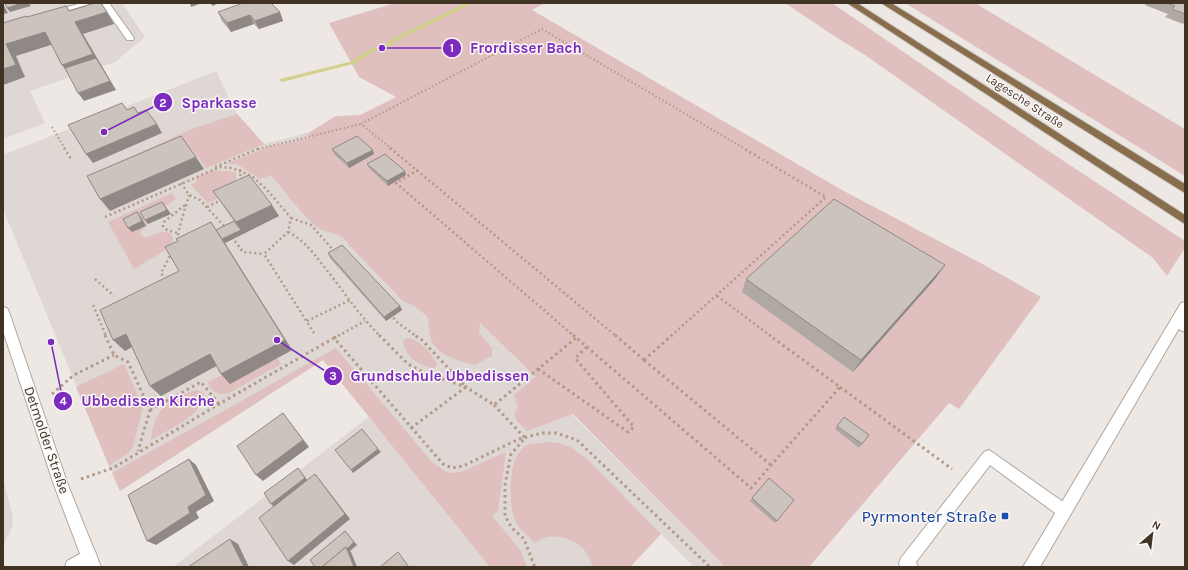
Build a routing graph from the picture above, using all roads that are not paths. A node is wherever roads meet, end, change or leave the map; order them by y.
1 (89, 3) edge
2 (105, 3) edge
3 (851, 3) edge
4 (885, 3) edge
5 (46, 16) edge
6 (130, 38) dead end
7 (1185, 189) edge
8 (1185, 220) edge
9 (1185, 306) edge
10 (3, 312) edge
11 (1180, 325) edge
12 (1064, 511) junction
13 (91, 562) edge
14 (73, 567) edge
15 (910, 567) edge
16 (1031, 567) edge

1 - 5 lane
2 - 6 lane
3 - 8 highway, Lagesche Straße
4 - 7 highway, Lagesche Straße
9 - 11 street
10 - 13 street, Detmolder Straße
11 - 12 street
12 - 15 lane
12 - 16 street
13 - 14 street

